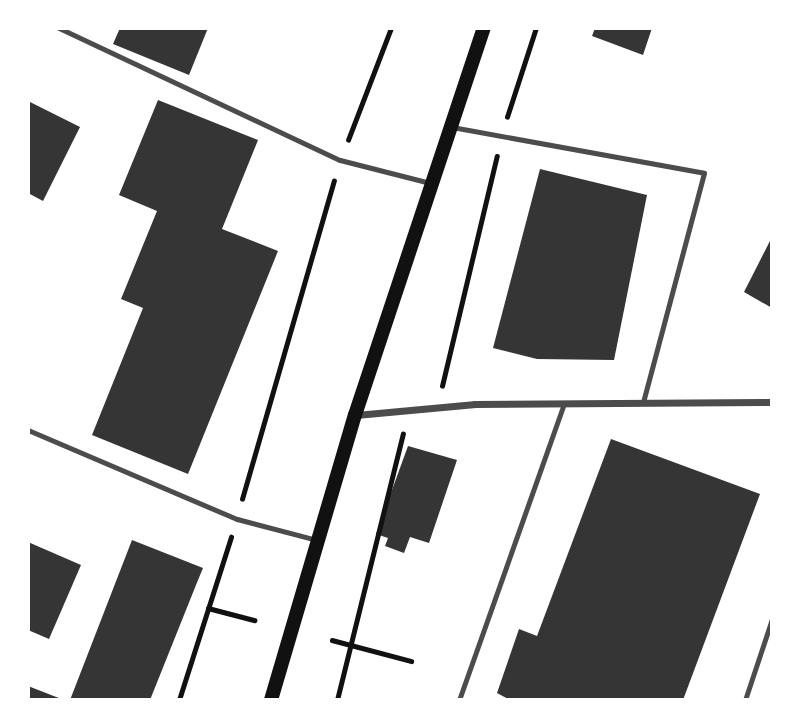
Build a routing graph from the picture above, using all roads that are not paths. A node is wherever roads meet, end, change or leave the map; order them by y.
1 (59, 28) edge
2 (484, 28) edge
3 (450, 127) junction
4 (430, 183) junction
5 (772, 402) edge
6 (643, 403) junction
7 (564, 404) junction
8 (355, 415) junction
9 (28, 430) edge
10 (317, 540) junction
11 (772, 619) edge
12 (271, 700) edge
13 (459, 700) edge
14 (745, 700) edge

1 - 4 lane
2 - 3 main road
3 - 4 main road
3 - 6 lane
4 - 8 main road
5 - 6 street
6 - 7 street
7 - 8 street
7 - 13 lane
8 - 10 main road
9 - 10 lane
10 - 12 main road
11 - 14 lane

